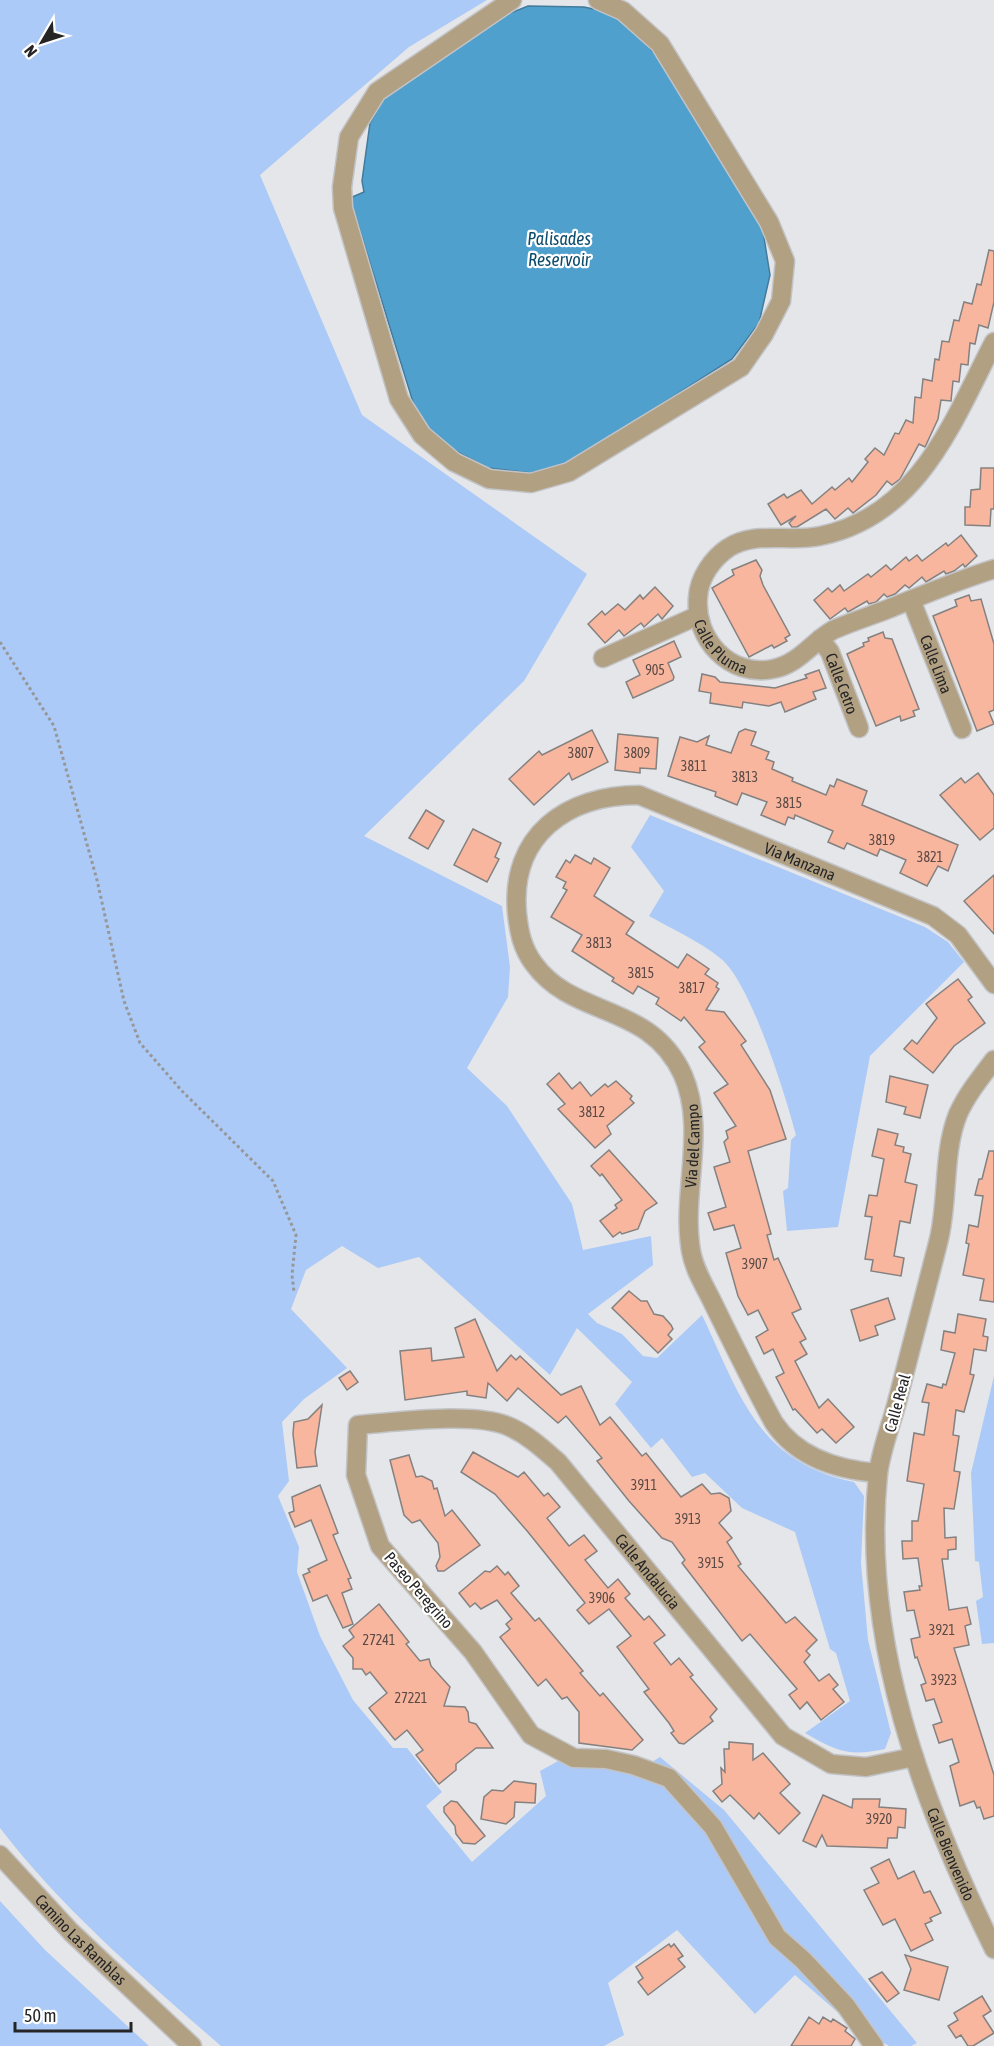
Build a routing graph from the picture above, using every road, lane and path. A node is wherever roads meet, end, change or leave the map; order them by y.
1 (512, 0) edge
2 (598, 0) edge
3 (994, 342) edge
4 (994, 568) edge
5 (911, 600) junction
6 (697, 616) junction
7 (820, 639) junction
8 (0, 642) edge
9 (603, 658) dead end
10 (859, 728) dead end
11 (962, 729) dead end
12 (580, 804) joint
13 (994, 984) edge
14 (994, 1060) edge
15 (294, 1292) dead end
16 (358, 1425) joint
17 (878, 1473) junction
18 (914, 1757) junction
19 (0, 1855) edge
20 (994, 1949) edge
21 (192, 2046) edge
22 (874, 2046) edge

1 - 2 street
3 - 6 street, Calle Pluma
4 - 5 street, Calle Pluma
5 - 7 street, Calle Pluma
5 - 11 street, Calle Lima
6 - 7 street, Calle Pluma
6 - 9 street
7 - 10 street, Calle Cetro
8 - 15 path
12 - 13 street, Via Manzana
12 - 17 street, Via del Campo
14 - 17 street, Calle Real
16 - 18 street, Calle Andalucia
16 - 22 street, Paseo Peregrino
17 - 18 street, Calle Real
18 - 20 street, Calle Bienvenido
19 - 21 street, Camino Las Ramblas

